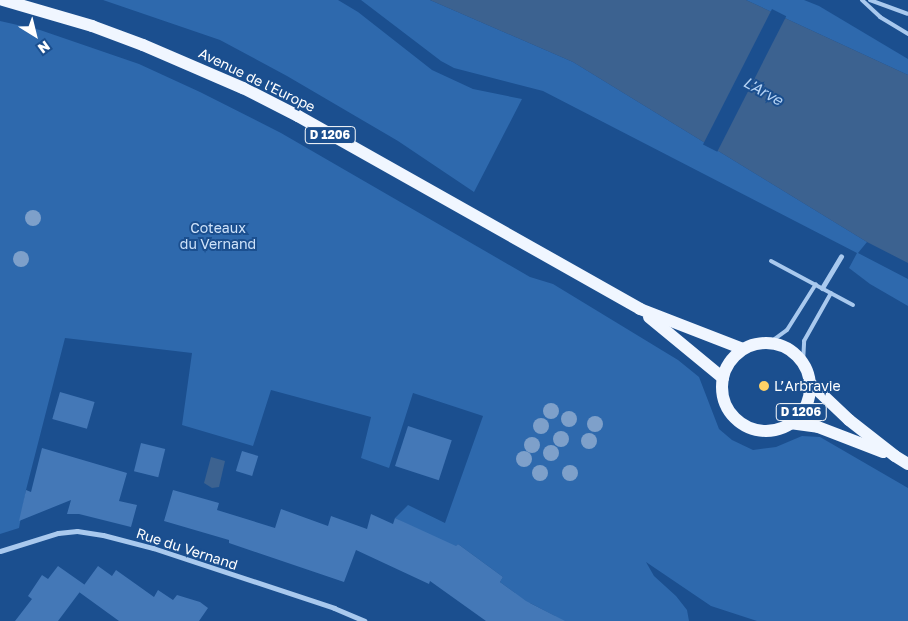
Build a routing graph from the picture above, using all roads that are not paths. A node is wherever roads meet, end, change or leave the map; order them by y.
1 (3, 0) edge
2 (862, 0) edge
3 (870, 0) edge
4 (908, 14) edge
5 (908, 34) edge
6 (841, 256) dead end
7 (771, 261) dead end
8 (816, 284) junction
9 (822, 288) junction
10 (831, 293) junction
11 (853, 305) dead end
12 (640, 309) junction
13 (769, 343) junction
14 (743, 349) junction
15 (802, 363) junction
16 (723, 378) junction
17 (809, 382) junction
18 (790, 423) junction
19 (895, 456) junction
20 (908, 464) edge
21 (0, 551) edge
22 (364, 621) edge

1 - 12 main road, Avenue de l'Europe / D 1206
2 - 5 lane
3 - 4 lane
6 - 9 street
7 - 8 lane
8 - 9 lane
8 - 13 lane
9 - 10 lane
10 - 11 lane
10 - 15 lane
12 - 14 main road, Avenue de l'Europe / D 1206
12 - 16 main road, Avenue de l'Europe / D 1206
13 - 14 main road
13 - 15 main road
14 - 16 main road
15 - 17 main road, D 1206
16 - 18 main road, D 1206
17 - 18 main road, D 1206
17 - 19 main road, D 1206
18 - 19 main road, D 1206
19 - 20 main road, D 1206
21 - 22 street, Rue du Vernand

